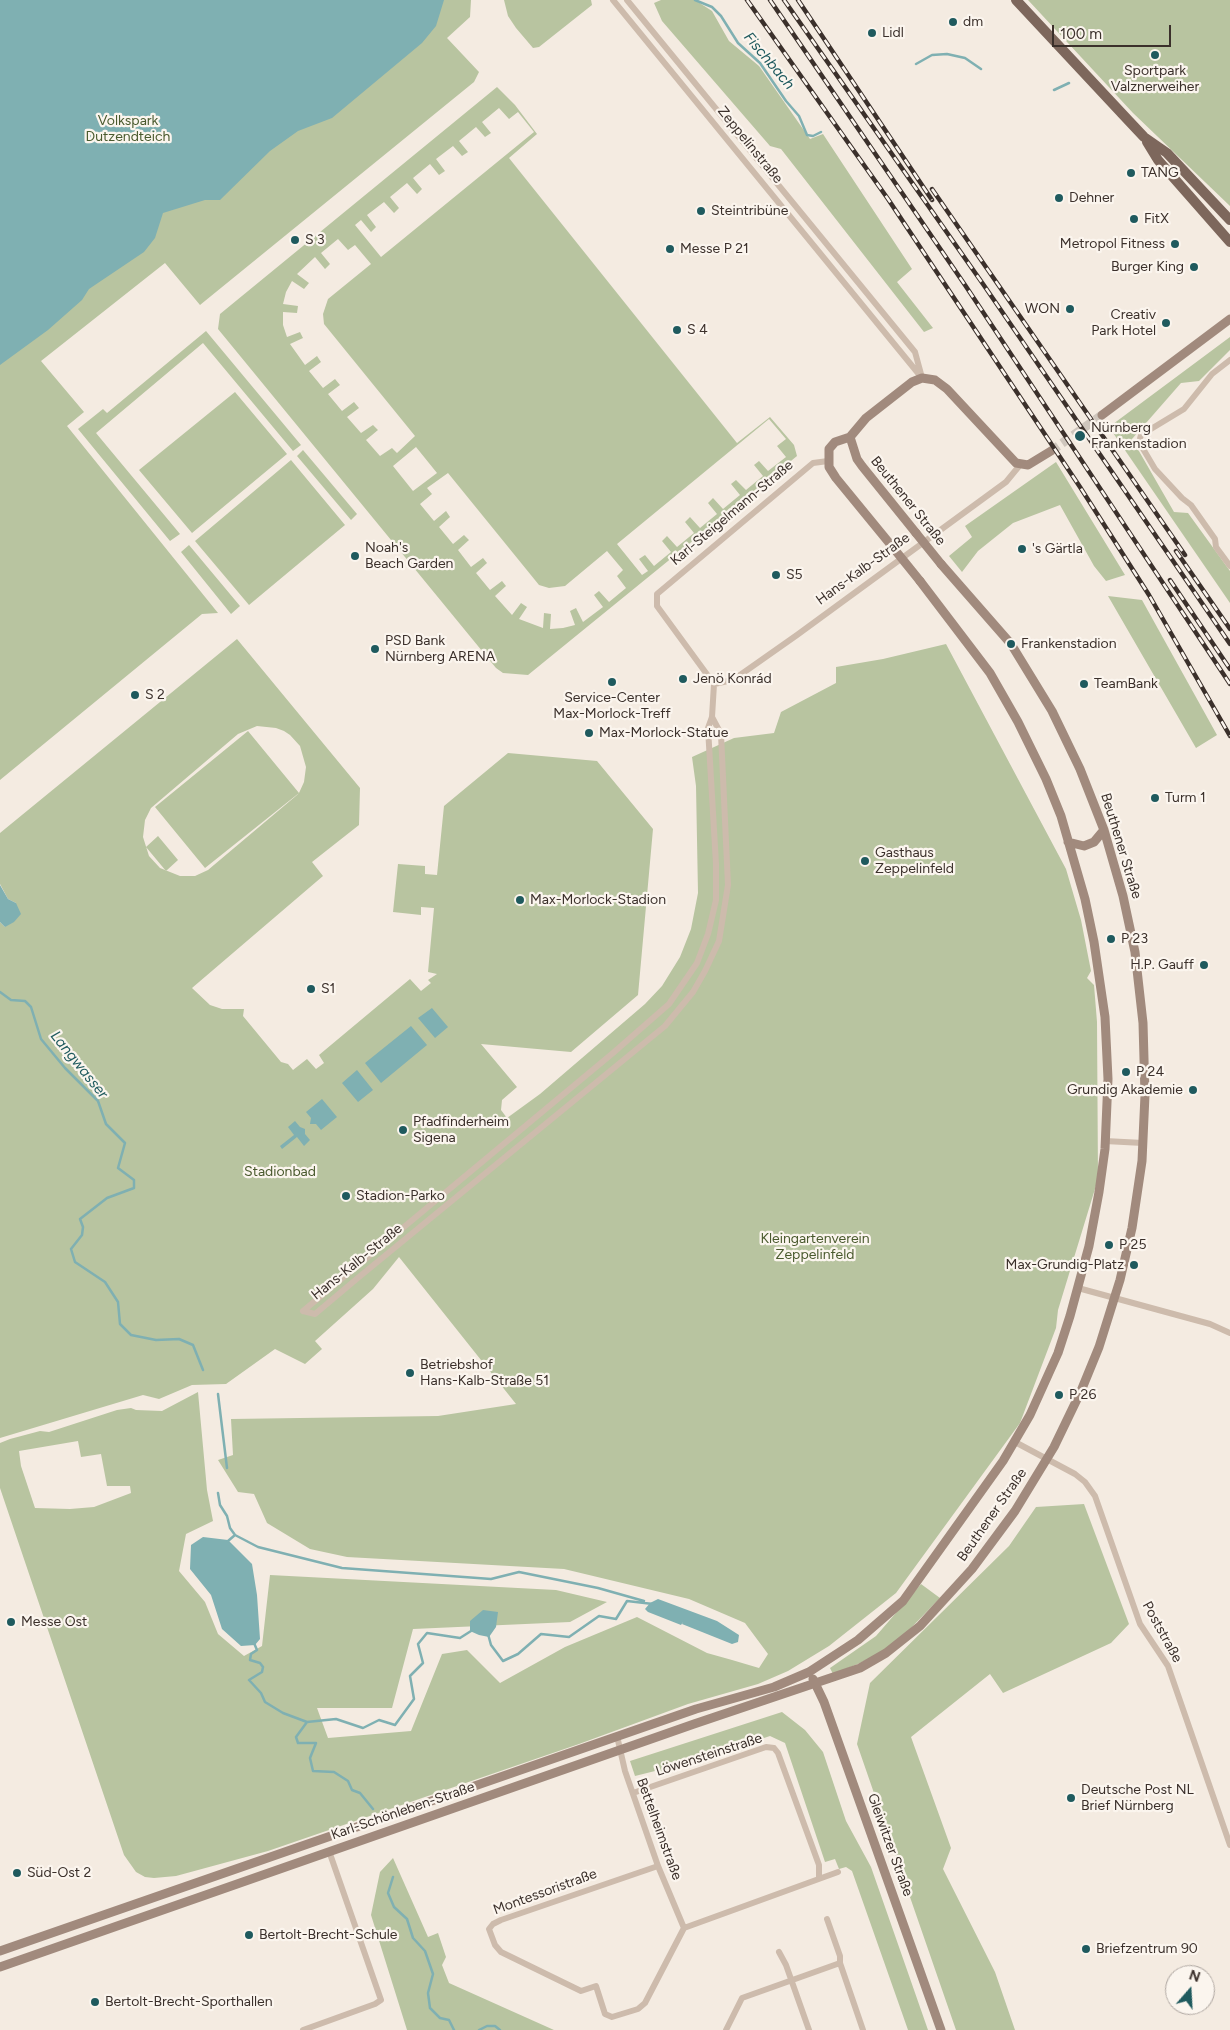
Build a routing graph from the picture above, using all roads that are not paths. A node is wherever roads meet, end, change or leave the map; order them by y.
1 (613, 0) edge
2 (627, 0) edge
3 (1016, 0) edge
4 (1144, 137) junction
5 (1230, 220) edge
6 (1230, 242) edge
7 (1230, 319) edge
8 (1230, 360) edge
9 (922, 378) junction
10 (1102, 414) tunnel mouth
11 (850, 437) junction
12 (1051, 451) tunnel mouth
13 (828, 461) junction
14 (1020, 465) junction
15 (1230, 566) edge
16 (714, 684) junction
17 (712, 717) junction
18 (1104, 830) junction
19 (1068, 842) junction
20 (728, 863) junction
21 (716, 864) junction
22 (537, 1116) junction
23 (544, 1126) junction
24 (1105, 1141) junction
25 (1143, 1143) junction
26 (1078, 1288) junction
27 (1115, 1298) junction
28 (1230, 1333) edge
29 (1015, 1442) junction
30 (1047, 1458) junction
31 (809, 1672) junction
32 (816, 1684) junction
33 (617, 1736) junction
34 (620, 1750) junction
35 (633, 1794) junction
36 (332, 1836) junction
37 (1230, 1845) edge
38 (330, 1851) junction
39 (658, 1866) junction
40 (838, 1872) dead end
41 (819, 1878) junction
42 (827, 1919) dead end
43 (684, 1928) junction
44 (0, 1951) edge
45 (779, 1952) dead end
46 (840, 1963) junction
47 (0, 1967) edge
48 (791, 1979) junction
49 (303, 2030) edge
50 (726, 2030) edge
51 (809, 2030) edge
52 (863, 2030) edge
53 (941, 2030) edge

1 - 9 street, Zeppelinstraße
2 - 9 street, Zeppelinstraße
3 - 4 main road
4 - 5 main road
4 - 6 main road
7 - 10 main road
8 - 15 street
9 - 11 main road
9 - 14 main road, Zeppelinstraße
11 - 13 main road
11 - 18 main road, Beuthener Straße, bridge
12 - 14 main road, Hans-Kalb-Straße
13 - 16 street, Karl-Steigelmann-Straße
13 - 19 main road, Beuthener Straße, bridge
14 - 16 street, Hans-Kalb-Straße
16 - 17 street, Hans-Kalb-Straße
17 - 20 street, Hans-Kalb-Straße
17 - 21 street, Hans-Kalb-Straße
18 - 19 main road
18 - 25 main road, Beuthener Straße
19 - 24 main road, Beuthener Straße
20 - 21 street
20 - 23 street, Hans-Kalb-Straße
21 - 22 street, Hans-Kalb-Straße
22 - 23 street
22 - 23 street, Hans-Kalb-Straße
24 - 25 street
24 - 26 main road, Beuthener Straße
25 - 27 main road, Beuthener Straße
26 - 27 street
26 - 29 main road, Beuthener Straße
27 - 28 street
27 - 30 main road, Beuthener Straße
29 - 30 street, Poststraße
29 - 31 main road, Beuthener Straße
30 - 32 main road, Beuthener Straße
30 - 37 street, Poststraße
31 - 32 main road, Gleiwitzer Straße
31 - 33 main road, Karl-Schönleben-Straße
32 - 34 main road, Karl-Schönleben-Straße
32 - 53 main road, Gleiwitzer Straße
33 - 34 street, Bettelheimstraße
33 - 36 main road, Karl-Schönleben-Straße
34 - 35 street, Bettelheimstraße
34 - 38 main road, Karl-Schönleben-Straße
35 - 39 street, Bettelheimstraße
35 - 41 street, Löwensteinstraße
36 - 38 main road
36 - 44 main road, Karl-Schönleben-Straße
38 - 47 main road, Karl-Schönleben-Straße
38 - 49 street
39 - 43 street, Bettelheimstraße
39 - 43 street, Montessoristraße
40 - 41 street
41 - 43 street
42 - 46 street
45 - 48 street
46 - 48 street
46 - 52 street
48 - 50 street
48 - 51 street

